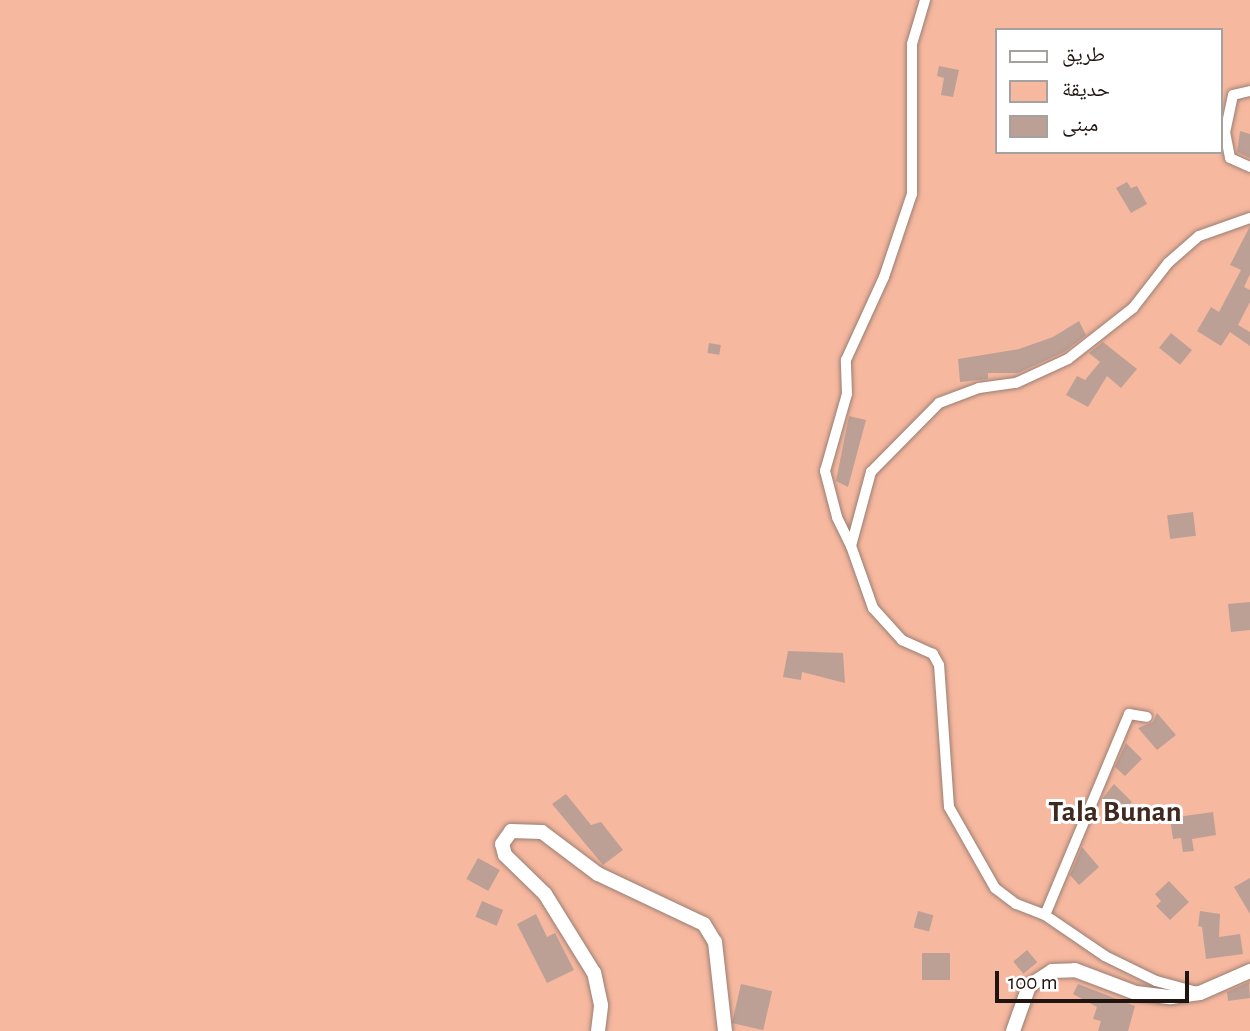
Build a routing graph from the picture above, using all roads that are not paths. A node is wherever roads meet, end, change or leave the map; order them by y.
1 (925, 0) edge
2 (1250, 90) edge
3 (1250, 167) edge
4 (1250, 218) edge
5 (851, 545) junction
6 (1147, 717) dead end
7 (1045, 915) junction
8 (1250, 971) edge
9 (1200, 993) junction
10 (598, 1031) edge
11 (725, 1031) edge
12 (1013, 1031) edge

1 - 5 street
2 - 3 street
4 - 5 street
5 - 7 street
6 - 7 street
7 - 9 street
8 - 9 main road
9 - 12 main road
10 - 11 main road

